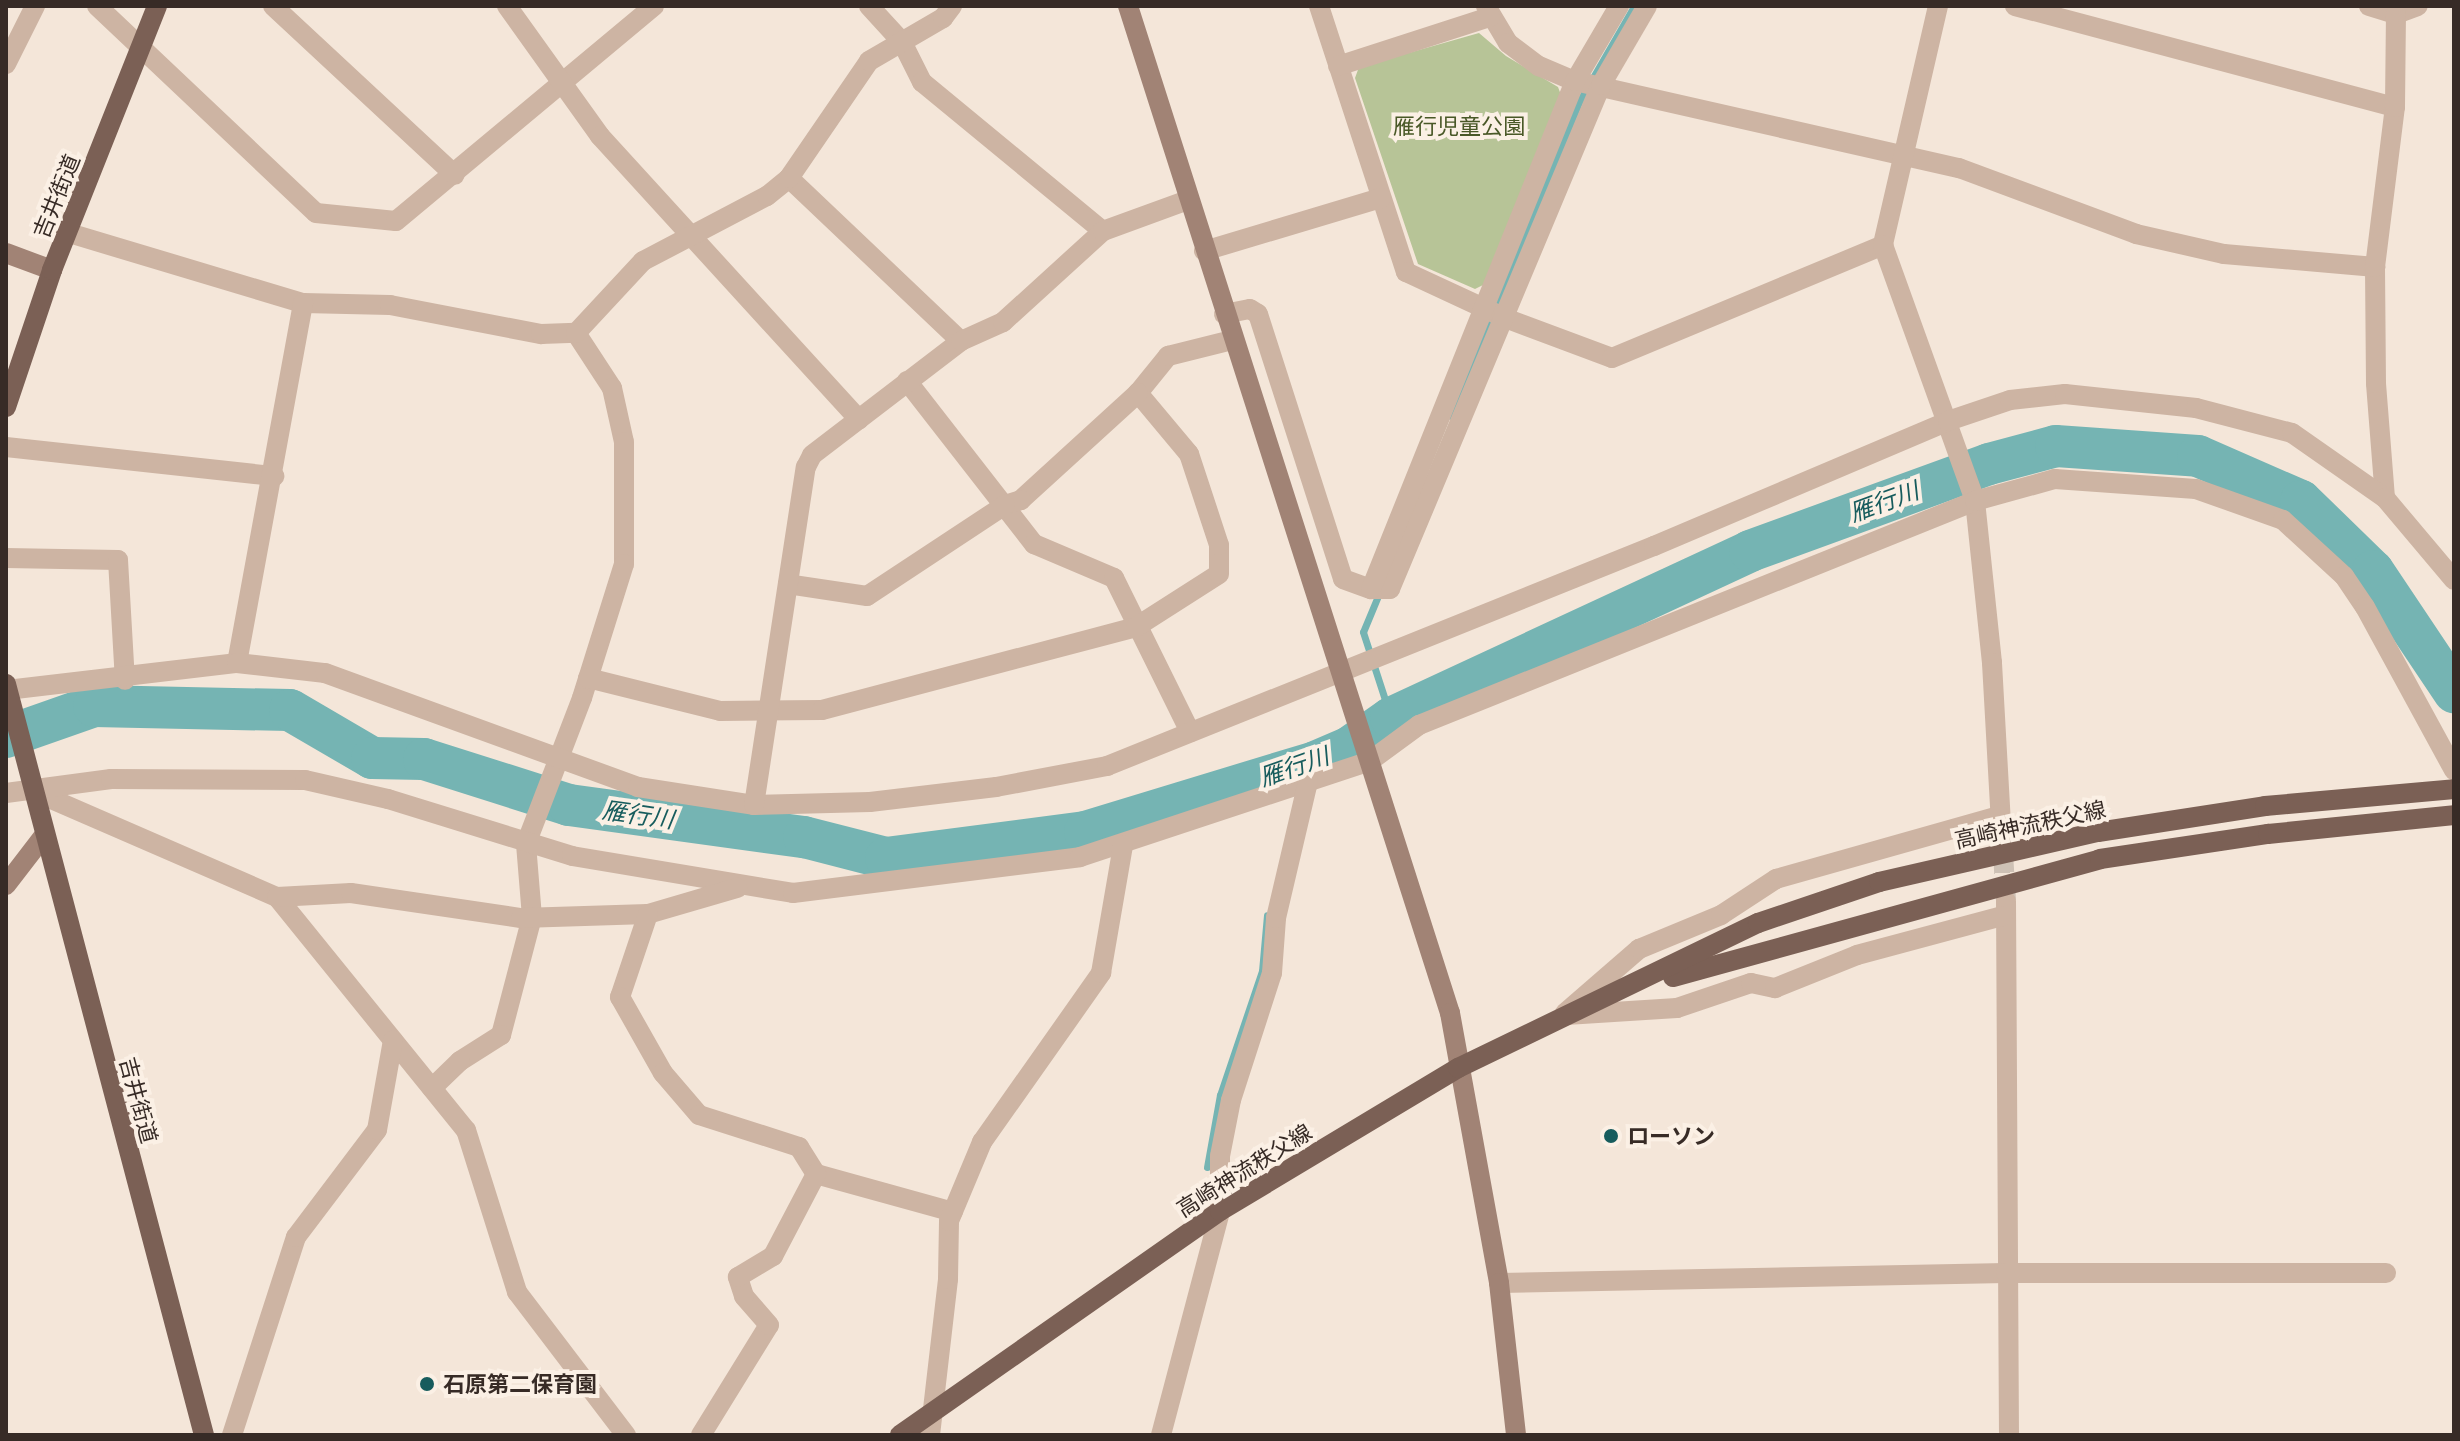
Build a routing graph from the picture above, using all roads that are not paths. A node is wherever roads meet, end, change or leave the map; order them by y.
1 (35, 6) edge
2 (97, 6) edge
3 (157, 6) edge
4 (273, 6) edge
5 (507, 6) edge
6 (654, 6) edge
7 (869, 6) edge
8 (952, 6) edge
9 (1128, 6) edge
10 (1319, 6) edge
11 (1619, 6) edge
12 (1647, 6) edge
13 (1938, 6) edge
14 (2015, 6) edge
15 (2369, 6) edge
16 (2418, 6) edge
17 (1488, 12) edge
18 (2396, 14) junction
19 (902, 42) junction
20 (141, 48) junction
21 (6, 64) edge
22 (1338, 66) junction
23 (1575, 81) junction
24 (563, 83) junction
25 (1601, 85) junction
26 (2395, 107) junction
27 (1905, 154) junction
28 (455, 175) junction
29 (789, 178) junction
30 (1381, 198) junction
31 (1188, 200) junction
32 (1103, 231) junction
33 (69, 233) junction
34 (693, 234) junction
35 (1883, 245) junction
36 (1204, 251) junction
37 (6, 253) edge
38 (2375, 267) junction
39 (52, 270) junction
40 (303, 303) junction
41 (1484, 306) junction
42 (1224, 314) junction
43 (1505, 318) junction
44 (576, 333) junction
45 (1232, 340) junction
46 (961, 341) junction
47 (907, 381) junction
48 (1138, 393) junction
49 (6, 407) edge
50 (859, 420) junction
51 (1948, 421) junction
52 (6, 447) edge
53 (274, 476) junction
54 (2385, 498) junction
55 (1975, 501) junction
56 (1005, 505) junction
57 (6, 558) edge
58 (2449, 581) edge
59 (788, 584) junction
60 (1371, 589) junction
61 (1136, 627) junction
62 (237, 663) junction
63 (1339, 670) junction
64 (588, 678) junction
65 (125, 680) junction
66 (9, 699) edge
67 (768, 712) junction
68 (1190, 732) junction
69 (558, 759) junction
70 (1370, 761) junction
71 (2454, 770) edge
72 (1308, 782) junction
73 (32, 784) junction
74 (2454, 789) edge
75 (6, 793) edge
76 (754, 805) junction
77 (2454, 815) edge
78 (43, 837) junction
79 (526, 844) junction
80 (1123, 845) junction
81 (6, 885) edge
82 (745, 886) junction
83 (277, 897) junction
84 (648, 914) junction
85 (532, 917) junction
86 (1638, 986) junction
87 (1562, 1015) junction
88 (393, 1040) junction
89 (1458, 1068) junction
90 (432, 1088) junction
91 (816, 1174) junction
92 (1220, 1211) junction
93 (953, 1212) junction
94 (2006, 1273) junction
95 (2386, 1273) dead end
96 (1499, 1283) junction
97 (933, 1413) junction
98 (204, 1435) edge
99 (232, 1435) edge
100 (626, 1435) edge
101 (701, 1435) edge
102 (900, 1435) edge
103 (930, 1435) edge
104 (1161, 1435) edge
105 (1516, 1435) edge
106 (2009, 1435) edge

1 - 21 street
2 - 20 street
3 - 20 main road, 吉井街道
4 - 28 street
5 - 24 street
6 - 24 street
7 - 19 street
8 - 19 street
9 - 31 street
10 - 22 street
11 - 23 street
12 - 25 street
13 - 27 street
14 - 26 street
15 - 18 street
16 - 18 street
17 - 22 street
17 - 23 street
18 - 26 street
19 - 29 street
19 - 32 street
20 - 28 street
20 - 33 main road, 吉井街道
22 - 30 street
23 - 25 street
23 - 41 street
24 - 28 street
24 - 34 street
25 - 27 street
25 - 43 street
26 - 38 street
27 - 35 street
27 - 38 street
29 - 34 street
29 - 46 street
30 - 36 street
30 - 41 street
31 - 32 street
31 - 36 street
32 - 46 street
33 - 39 main road, 吉井街道
33 - 40 street
34 - 44 street
34 - 50 street
35 - 43 street
35 - 51 street
36 - 42 street
37 - 39 street
38 - 54 street
39 - 49 main road, 吉井街道
40 - 44 street
40 - 53 street
41 - 43 street
41 - 60 street
42 - 45 street
42 - 60 street
43 - 60 street
44 - 64 street
45 - 48 street
45 - 63 street
46 - 47 street
47 - 50 street
47 - 56 street
48 - 56 street
48 - 61 street
50 - 59 street
51 - 54 street
51 - 55 street
51 - 63 street
52 - 53 street
53 - 62 street
54 - 58 street
55 - 70 street
55 - 71 street
55 - 87 street
56 - 59 street
56 - 61 street
57 - 65 street
59 - 67 street
61 - 67 street
61 - 68 street
62 - 65 street
62 - 69 street
63 - 68 street
63 - 70 street
64 - 67 street
64 - 69 street
65 - 66 street
66 - 73 main road
67 - 76 street
68 - 76 street
69 - 76 street
69 - 79 street
70 - 72 street
70 - 89 street
72 - 80 street
72 - 92 street
73 - 75 street
73 - 78 main road, 吉井街道
73 - 79 street
73 - 83 street
74 - 86 main road, 高崎神流秩父線
77 - 86 main road, 高崎神流秩父線
78 - 81 street
78 - 98 main road, 吉井街道
79 - 82 street
79 - 85 street
80 - 82 street
80 - 93 street
82 - 84 street
83 - 85 street
83 - 88 street
84 - 85 street
84 - 91 street
85 - 90 street
86 - 87 main road, 高崎神流秩父線
87 - 89 main road, 高崎神流秩父線
87 - 94 street
88 - 90 street
88 - 99 street
89 - 92 main road, 高崎神流秩父線
89 - 96 street
90 - 100 street
91 - 93 street
91 - 101 street
92 - 97 main road, 高崎神流秩父線
92 - 104 street
93 - 97 street
94 - 95 street
94 - 96 street
94 - 106 street
96 - 105 street
97 - 102 main road, 高崎神流秩父線
97 - 103 street

